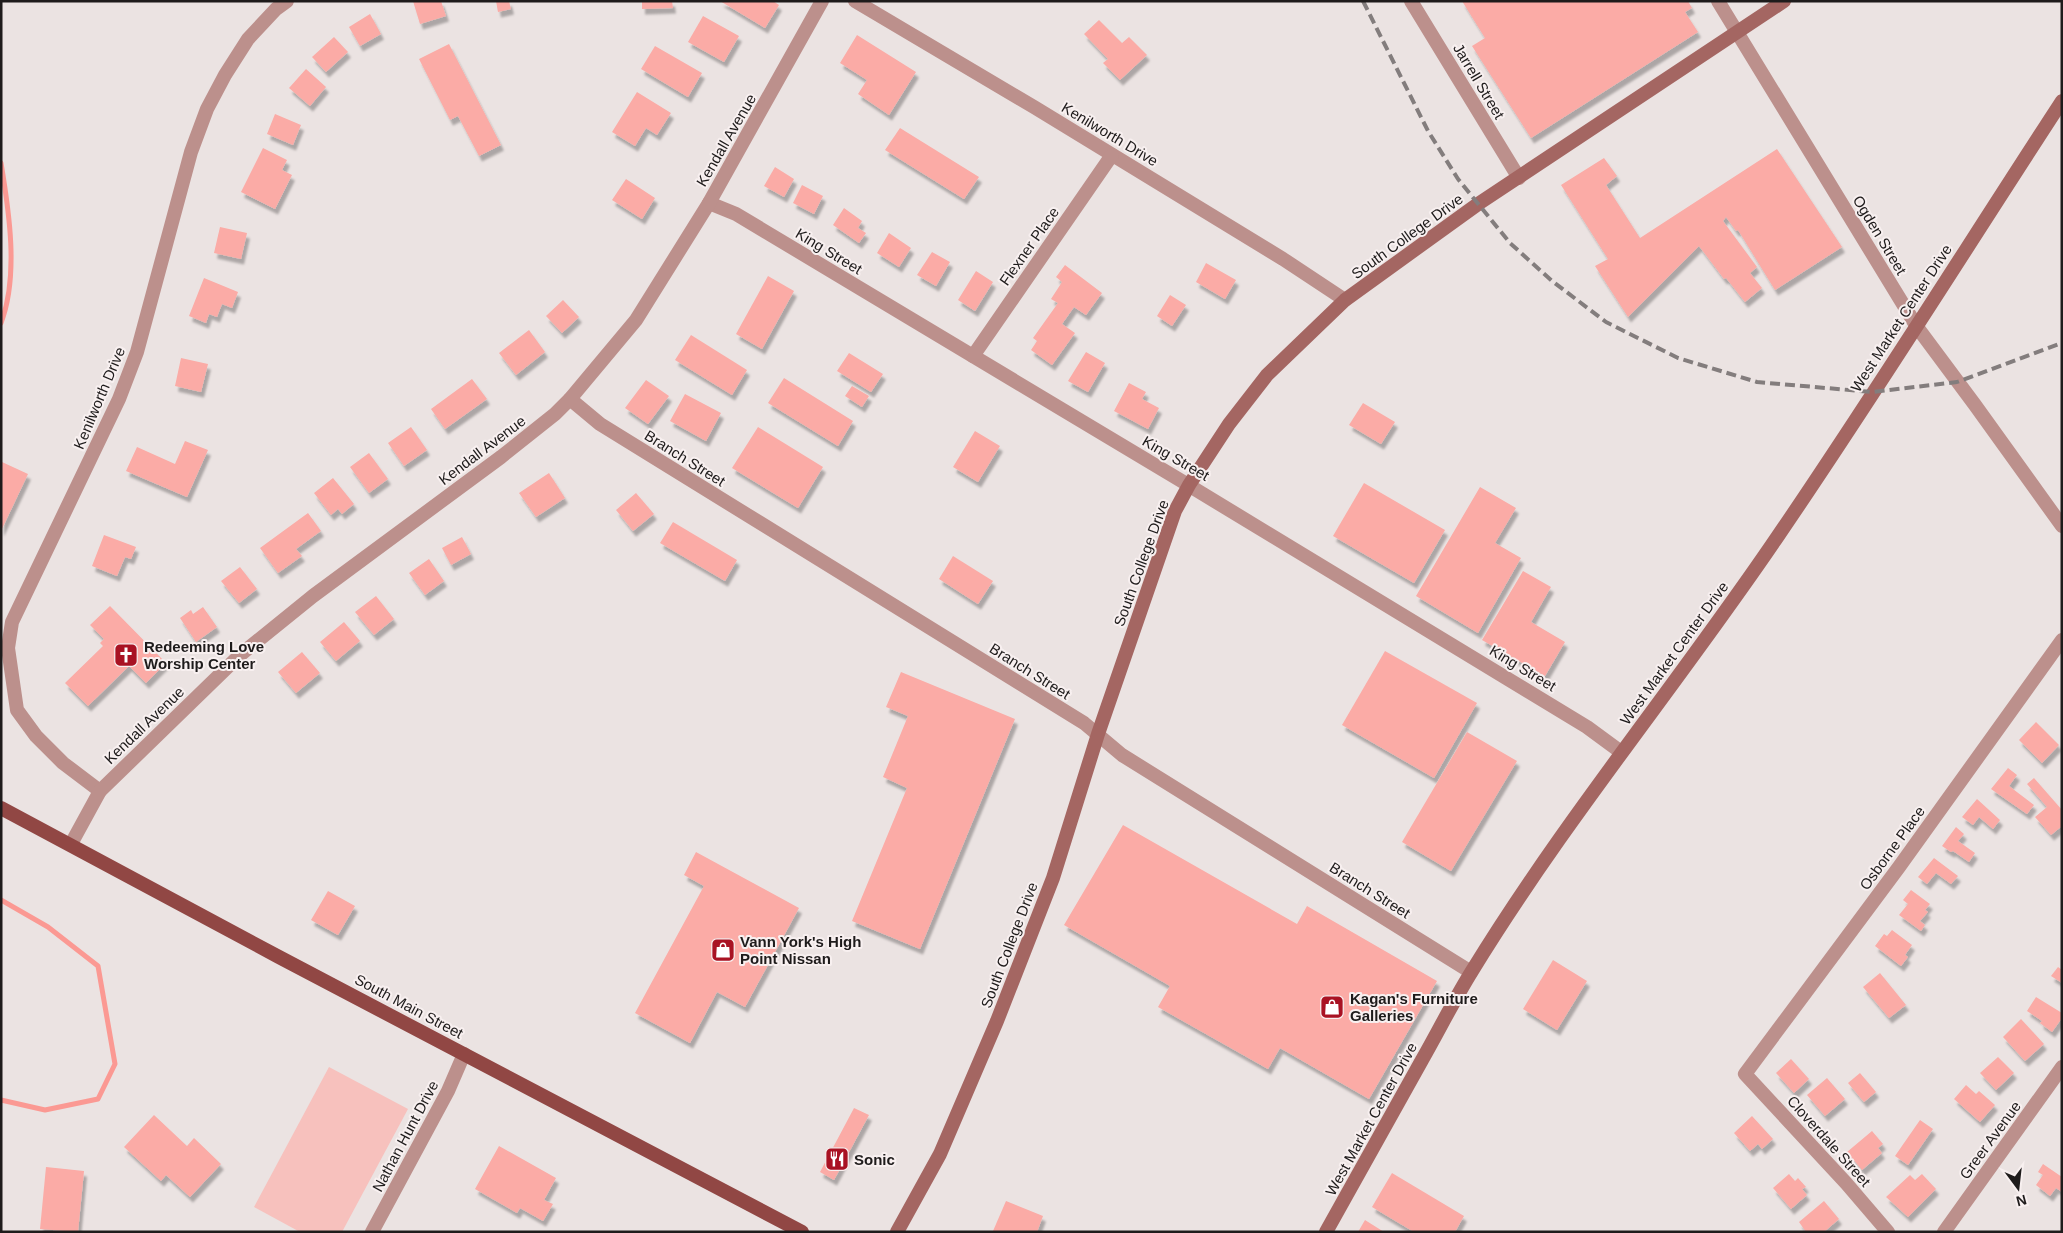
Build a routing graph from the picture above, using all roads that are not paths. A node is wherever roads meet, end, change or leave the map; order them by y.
1 (287, 1) edge
2 (822, 1) edge
3 (855, 1) edge
4 (1412, 1) edge
5 (1718, 1) edge
6 (1784, 1) edge
7 (1738, 33) junction
8 (2062, 101) edge
9 (1112, 155) junction
10 (1520, 178) junction
11 (709, 203) junction
12 (1345, 300) junction
13 (1917, 327) junction
14 (973, 356) junction
15 (570, 399) junction
16 (1189, 485) junction
17 (2062, 526) edge
18 (2062, 640) edge
19 (1098, 734) junction
20 (1621, 752) junction
21 (100, 790) junction
22 (1, 808) edge
23 (71, 844) junction
24 (1472, 972) junction
25 (464, 1054) junction
26 (2062, 1068) edge
27 (1745, 1074) joint
28 (372, 1232) edge
29 (802, 1232) edge
30 (897, 1232) edge
31 (1326, 1232) edge
32 (1888, 1232) edge
33 (1944, 1232) edge

1 - 21 street, Kenilworth Drive
2 - 11 street, Kendall Avenue
3 - 9 street, Kenilworth Drive
4 - 10 street, Jarrell Street
5 - 7 street, Ogden Street
6 - 7 main road, South College Drive
7 - 10 main road, South College Drive
7 - 13 street, Ogden Street
8 - 13 main road, West Market Center Drive
9 - 12 street, Kenilworth Drive
9 - 14 street, Flexner Place
10 - 12 main road, South College Drive
11 - 14 street, King Street
11 - 15 street, Kendall Avenue
12 - 16 main road, South College Drive
13 - 17 street, Ogden Street
13 - 20 main road, West Market Center Drive
14 - 16 street, King Street
15 - 19 street, Branch Street
15 - 21 street, Kendall Avenue
16 - 19 main road, South College Drive
16 - 20 street, King Street
18 - 27 street, Osborne Place
19 - 24 street, Branch Street
19 - 30 main road, South College Drive
20 - 24 main road, West Market Center Drive
21 - 23 street, Kendall Avenue
22 - 23 main road, South Main Street
23 - 25 main road, South Main Street
24 - 31 main road, West Market Center Drive
25 - 28 street, Nathan Hunt Drive
25 - 29 main road, South Main Street
26 - 33 street, Greer Avenue
27 - 32 street, Cloverdale Street

